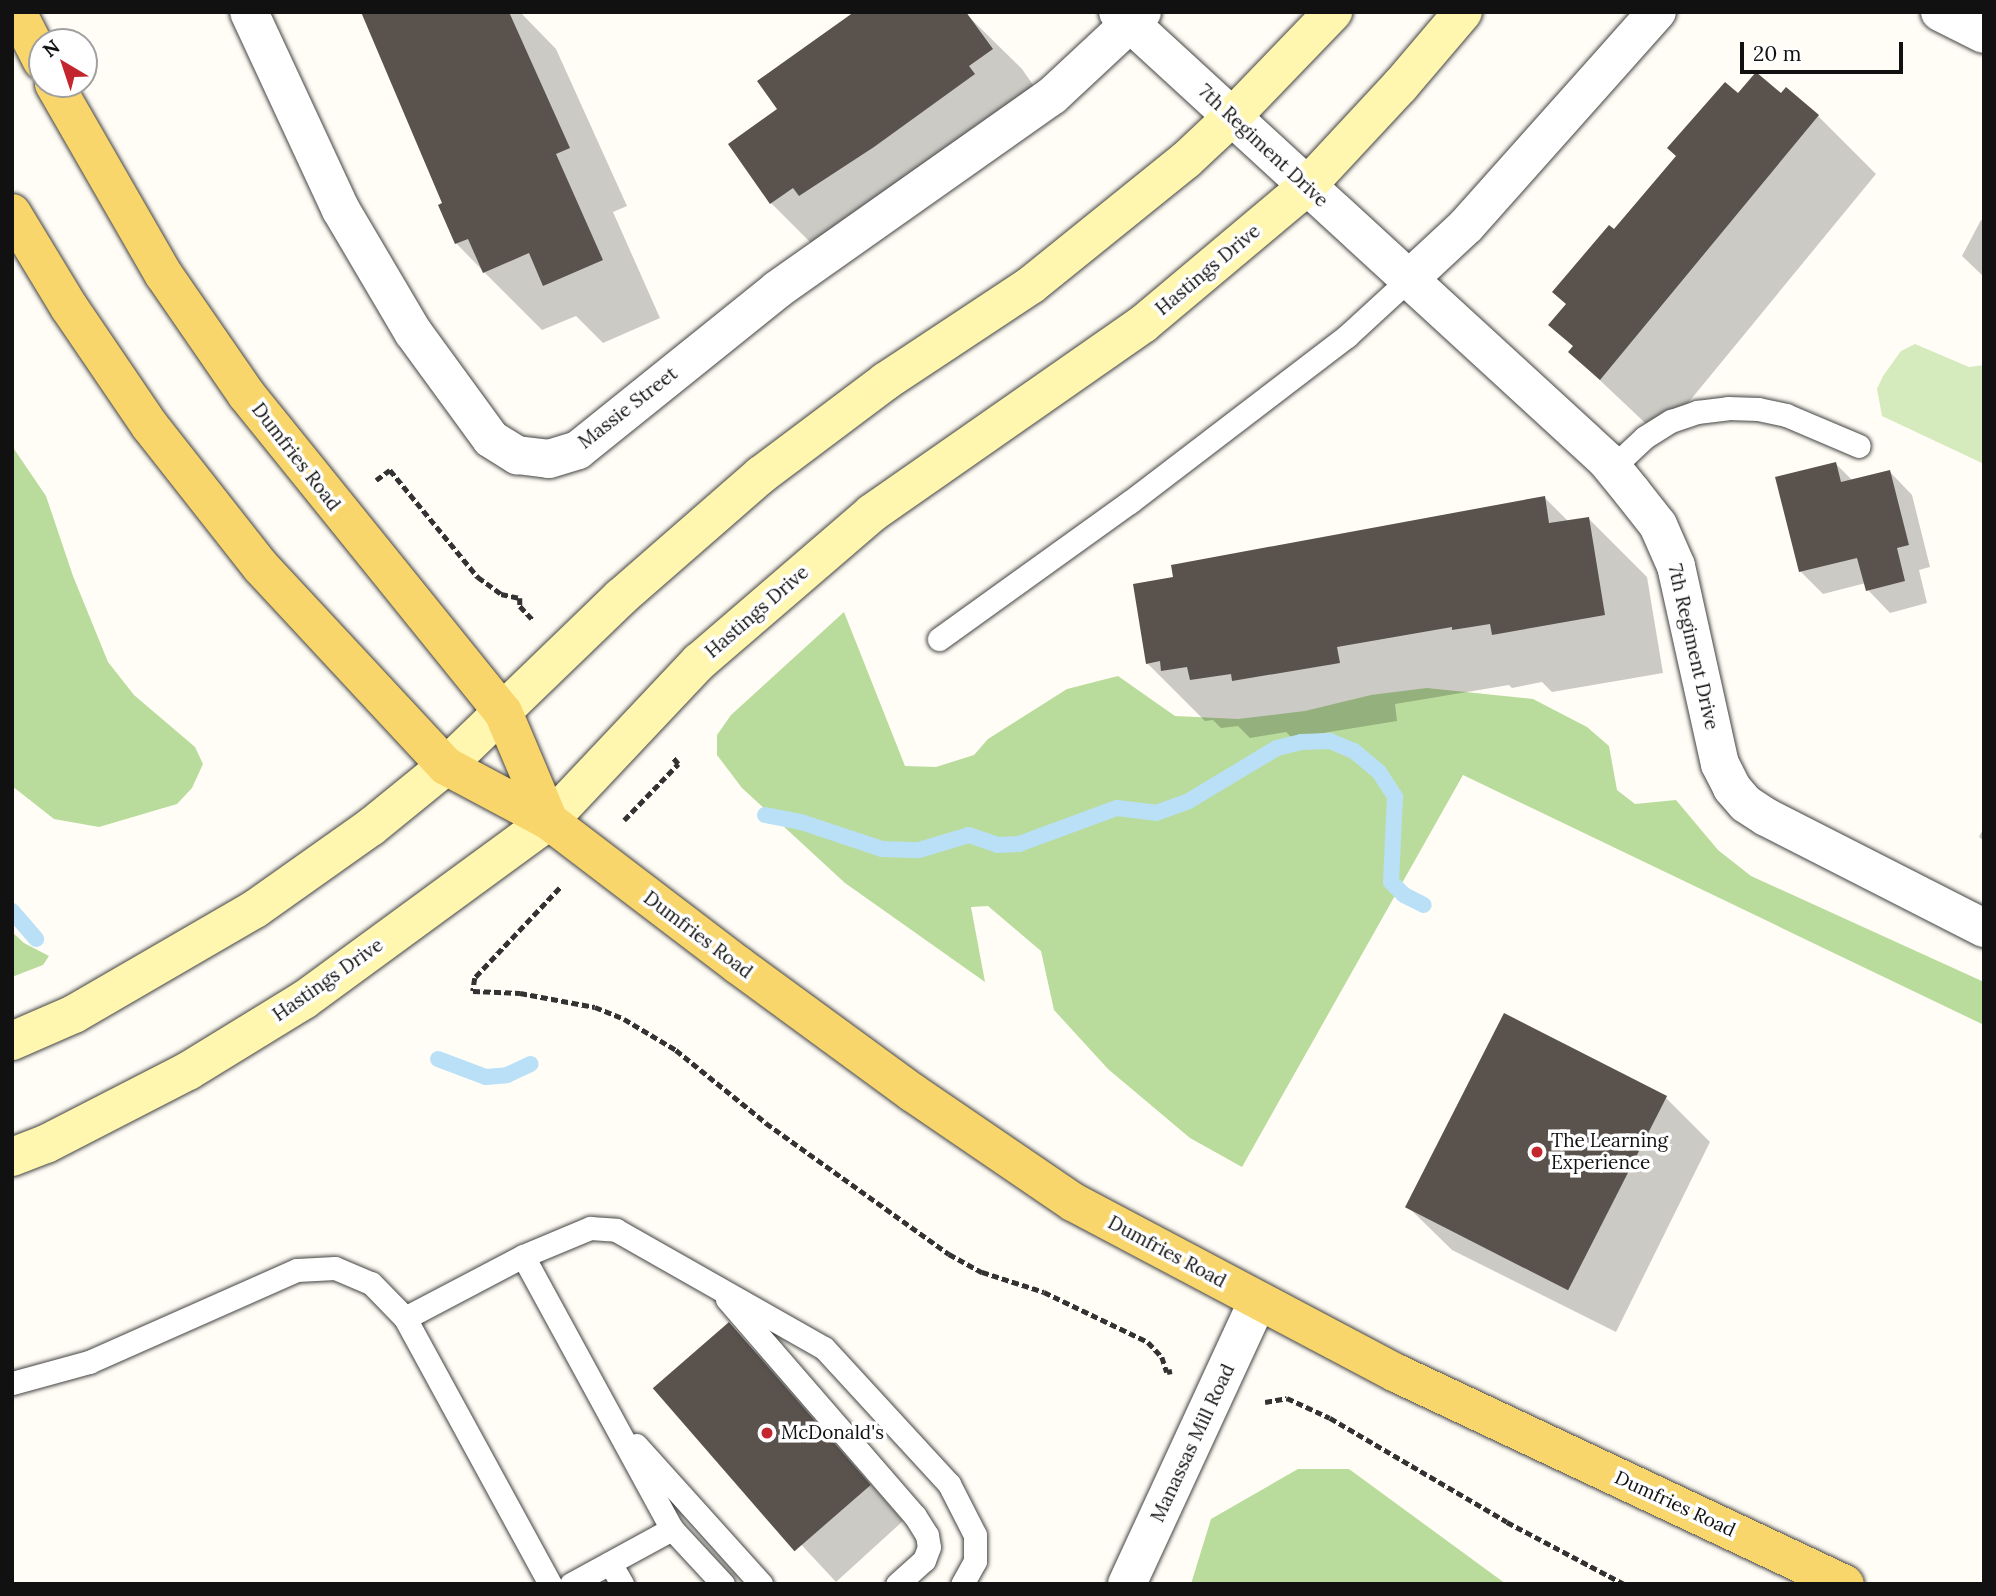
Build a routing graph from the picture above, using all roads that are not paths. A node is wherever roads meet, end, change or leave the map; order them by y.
1 (17, 12) edge
2 (248, 12) edge
3 (1333, 12) edge
4 (1463, 12) edge
5 (1657, 12) edge
6 (1940, 12) edge
7 (1130, 16) edge
8 (28, 34) edge
9 (1984, 34) edge
10 (62, 98) edge
11 (1232, 117) junction
12 (1306, 187) junction
13 (12, 213) edge
14 (1409, 279) junction
15 (1859, 446) dead end
16 (1612, 468) junction
17 (939, 639) dead end
18 (503, 712) junction
19 (446, 766) junction
20 (549, 821) junction
21 (1984, 928) edge
22 (12, 1041) edge
23 (12, 1157) edge
24 (523, 1256) junction
25 (717, 1288) junction
26 (1258, 1301) junction
27 (405, 1318) junction
28 (12, 1383) edge
29 (610, 1416) junction
30 (672, 1529) junction
31 (610, 1563) junction
32 (550, 1584) edge
33 (571, 1584) edge
34 (622, 1584) edge
35 (723, 1584) edge
36 (761, 1584) edge
37 (897, 1584) edge
38 (962, 1584) edge
39 (1127, 1584) edge
40 (1845, 1584) edge

1 - 8 main road
2 - 7 street, Massie Street
3 - 11 street
4 - 12 street, Hastings Drive
5 - 14 street
6 - 9 street
7 - 11 street, 7th Regiment Drive
10 - 18 main road, Dumfries Road
11 - 12 street, 7th Regiment Drive
11 - 18 street
12 - 14 street, 7th Regiment Drive
12 - 20 street, Hastings Drive
13 - 19 main road, Dumfries Road
14 - 16 street, 7th Regiment Drive
14 - 17 lane
15 - 16 lane
16 - 21 street, 7th Regiment Drive
18 - 19 street
18 - 20 main road, Dumfries Road
19 - 20 main road, Dumfries Road
19 - 22 street
20 - 23 street, Hastings Drive
20 - 26 main road, Dumfries Road
24 - 25 lane
24 - 27 lane
24 - 29 lane
25 - 37 lane
25 - 38 lane
26 - 39 street, Manassas Mill Road
26 - 40 main road, Dumfries Road
27 - 28 lane
27 - 32 lane
29 - 30 lane
29 - 36 lane
30 - 31 lane
30 - 35 lane
31 - 33 lane
31 - 34 lane

